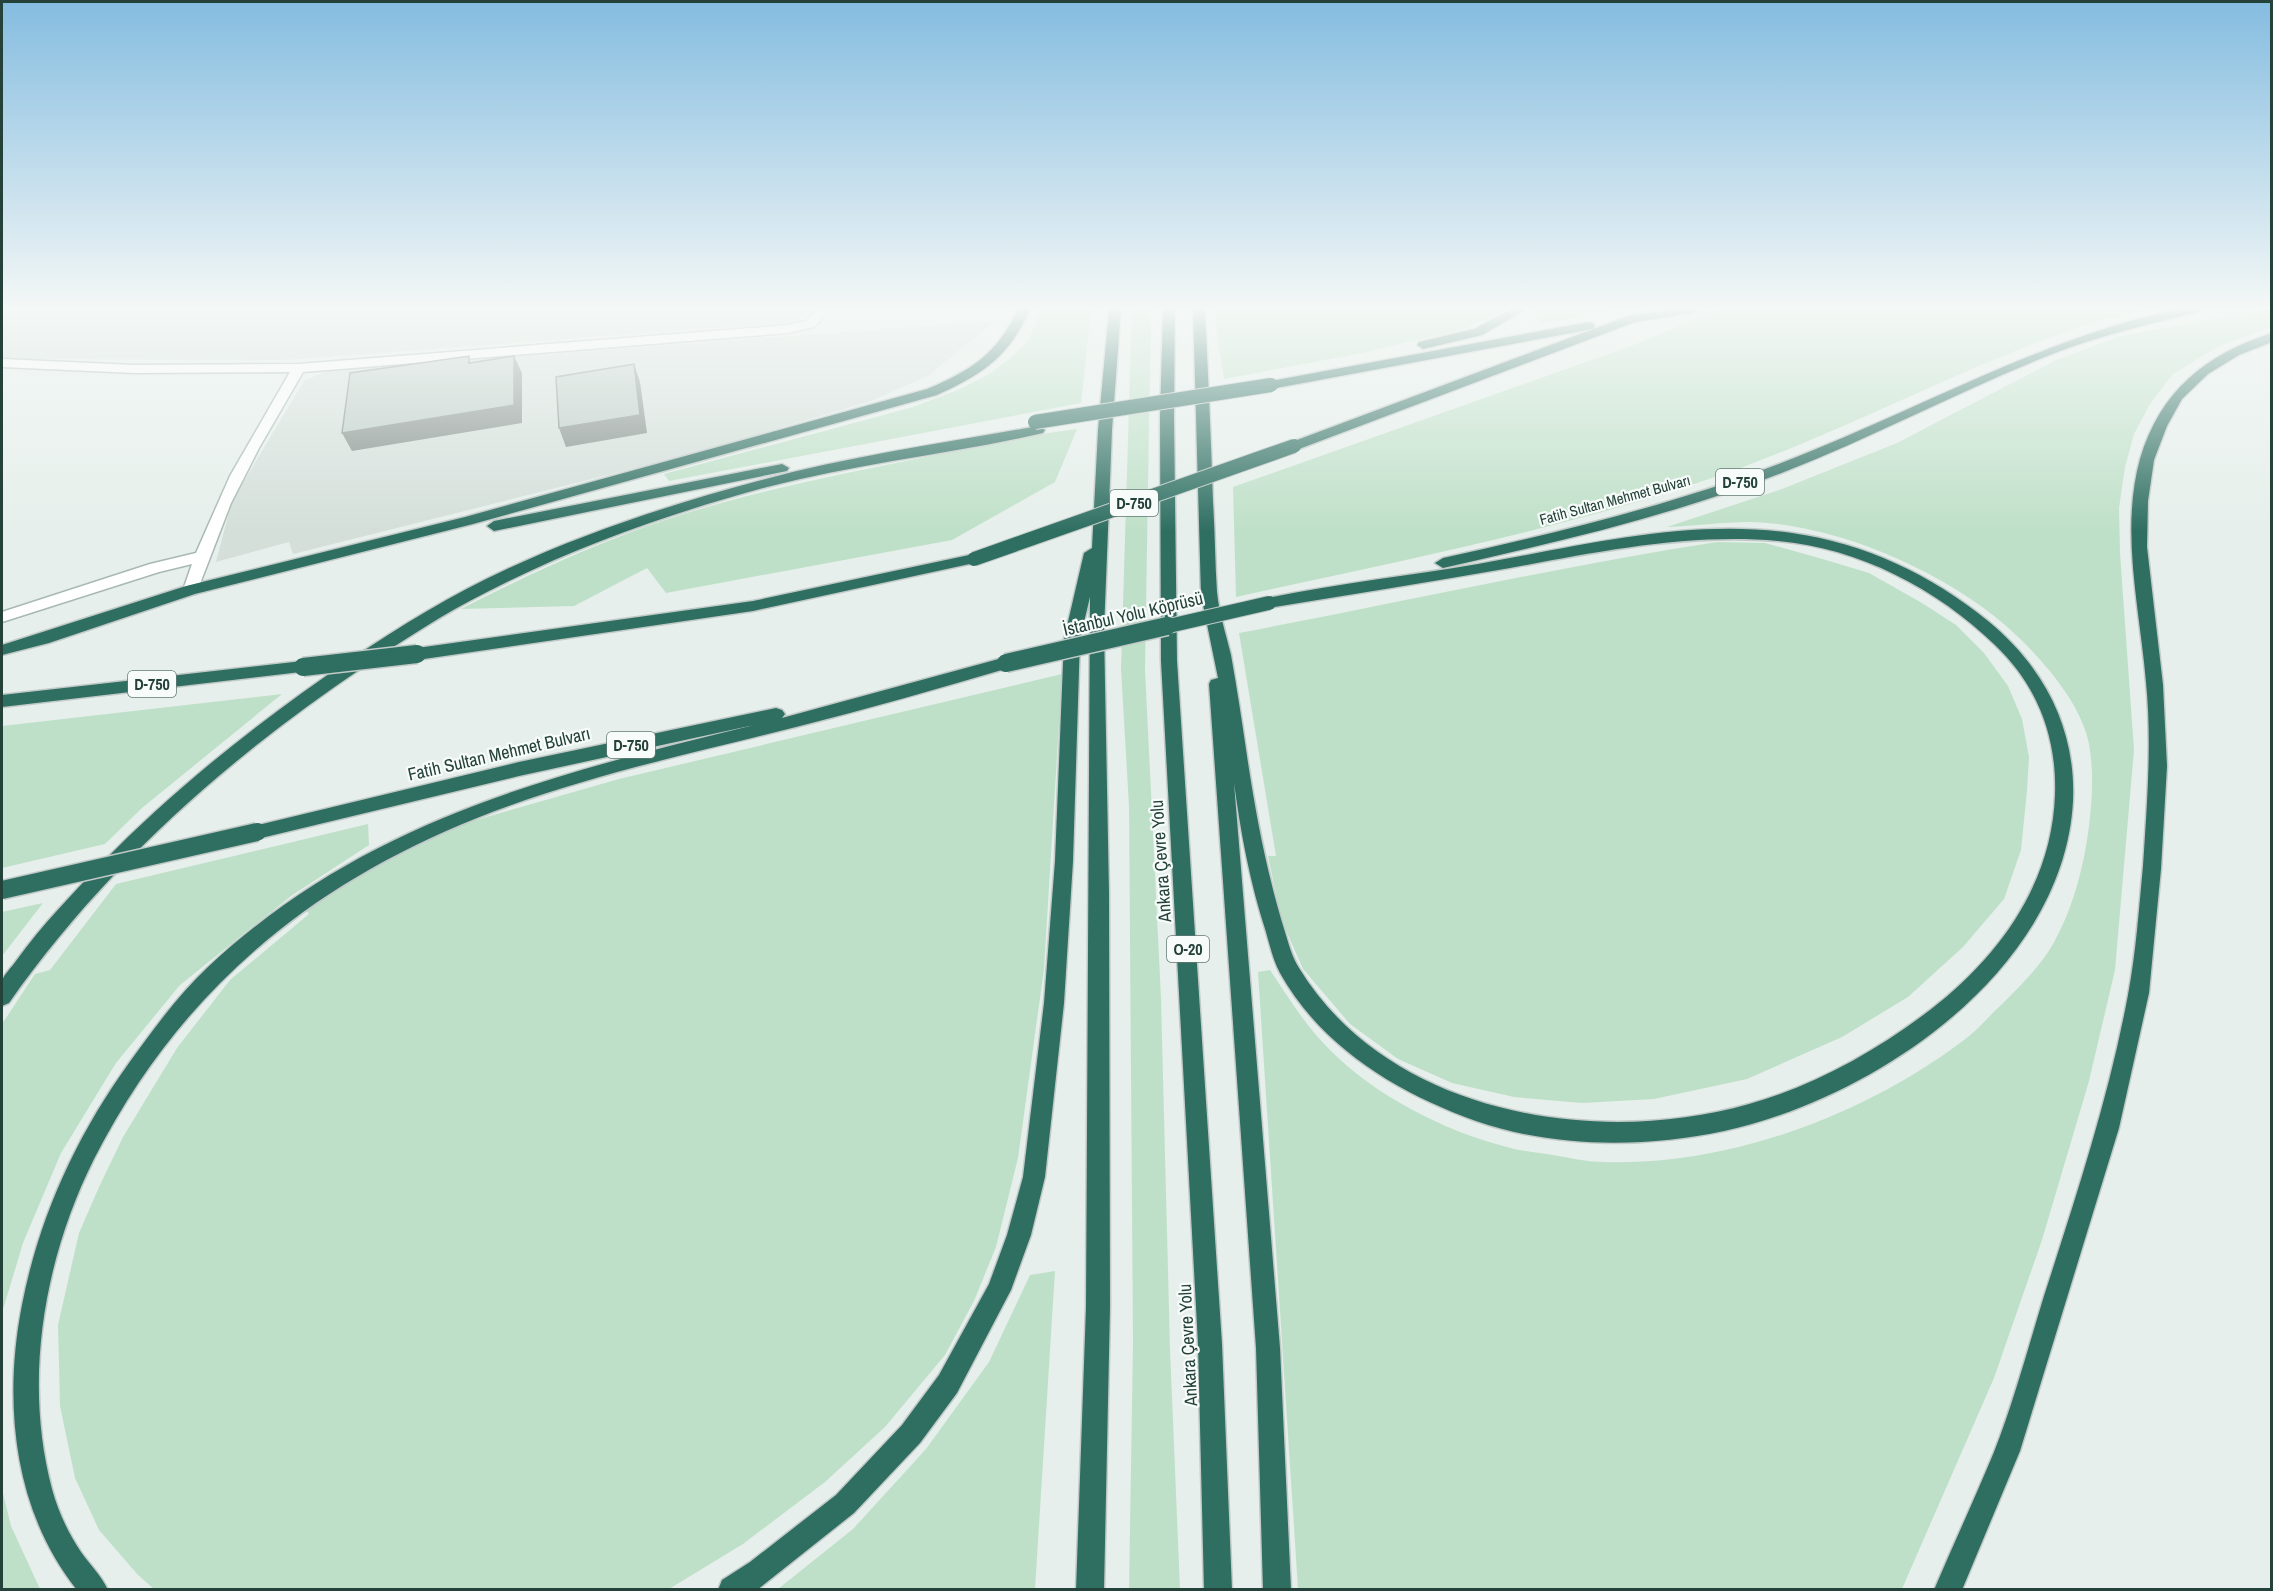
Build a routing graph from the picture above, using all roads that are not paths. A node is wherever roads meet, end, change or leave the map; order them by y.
1 (290, 383) edge
2 (951, 383) edge
3 (1109, 383) edge
4 (1168, 383) edge
5 (1201, 383) edge
6 (1211, 383) edge
7 (1257, 383) edge
8 (1461, 383) edge
9 (1973, 383) edge
10 (2190, 383) edge
11 (1036, 426) junction
12 (1204, 459) junction
13 (1104, 501) junction
14 (200, 557) junction
15 (190, 590) junction
16 (1209, 595) junction
17 (1269, 603) junction
18 (2, 617) edge
19 (33, 642) junction
20 (2, 650) edge
21 (1006, 663) junction
22 (2, 701) edge
23 (2, 890) edge
24 (2, 997) edge
25 (94, 1590) edge
26 (732, 1590) edge
27 (1090, 1590) edge
28 (1218, 1590) edge
29 (1277, 1590) edge
30 (1948, 1590) edge

1 - 14 street
2 - 15 highway
3 - 13 highway
4 - 28 highway, Ankara Çevre Yolu / O-20
5 - 12 highway
6 - 12 highway
7 - 11 highway, bridge
8 - 22 highway, D-750, bridge
9 - 17 highway, Fatih Sultan Mehmet Bulvarı / D-750
10 - 30 highway
11 - 19 highway
11 - 24 highway
12 - 16 highway
13 - 26 highway
13 - 27 highway
14 - 15 street
14 - 18 street
15 - 19 highway
16 - 17 highway
16 - 29 highway
17 - 21 highway, İstanbul Yolu Köprüsü / D-750, bridge
19 - 20 highway
21 - 23 highway, Fatih Sultan Mehmet Bulvarı / D-750, bridge
21 - 25 highway

